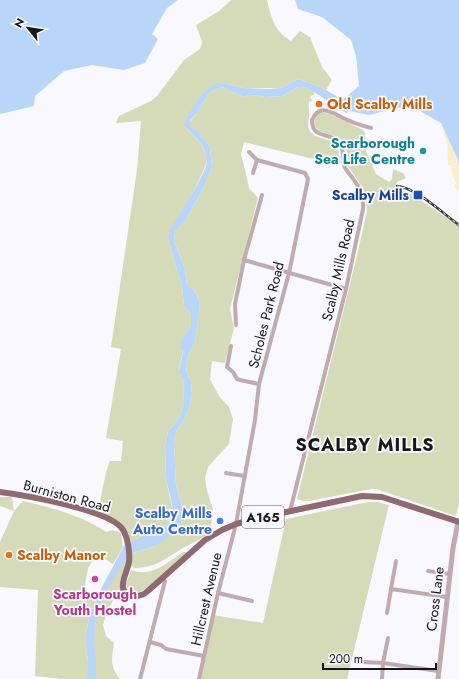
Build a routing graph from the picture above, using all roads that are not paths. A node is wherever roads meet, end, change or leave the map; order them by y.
1 (371, 128) dead end
2 (248, 152) dead end
3 (257, 160) junction
4 (253, 173) dead end
5 (262, 195) dead end
6 (244, 260) junction
7 (289, 273) junction
8 (346, 289) junction
9 (236, 325) dead end
10 (231, 346) dead end
11 (259, 384) junction
12 (226, 473) dead end
13 (244, 476) junction
14 (0, 492) edge
15 (290, 511) junction
16 (459, 519) edge
17 (459, 522) edge
18 (236, 524) junction
19 (396, 561) dead end
20 (428, 571) dead end
21 (450, 574) junction
22 (163, 578) junction
23 (391, 590) junction
24 (218, 593) junction
25 (448, 597) junction
26 (252, 601) dead end
27 (387, 613) dead end
28 (388, 638) dead end
29 (150, 642) junction
30 (204, 656) junction
31 (364, 662) dead end
32 (383, 663) junction
33 (438, 671) junction
34 (140, 679) edge
35 (199, 679) edge
36 (382, 679) edge
37 (438, 679) edge

1 - 8 street, Scalby Mills Road
2 - 3 street, Scholes Park Road
3 - 4 street
3 - 7 street, Scholes Park Road
5 - 6 street
6 - 7 street
6 - 9 street
7 - 8 street
7 - 11 street, Scholes Park Road
8 - 15 street, Scalby Mills Road
10 - 11 street
11 - 13 street, Scholes Park Road
12 - 13 street
13 - 18 street, Scholes Park Road
14 - 22 main road, Burniston Road / A165
15 - 17 main road, Burniston Road / A165
15 - 18 main road, Burniston Road / A165
16 - 17 street
17 - 21 street, Cross Lane
18 - 22 main road, Burniston Road / A165
18 - 24 street, Hillcrest Avenue
19 - 23 street
20 - 21 street
21 - 25 street, Cross Lane
22 - 29 street
23 - 25 street
23 - 27 street
24 - 26 street
24 - 30 street, Hillcrest Avenue
25 - 33 street, Cross Lane
28 - 32 street
29 - 30 street
29 - 34 street
30 - 35 street, Hillcrest Avenue
31 - 32 street
32 - 33 street
32 - 36 street
33 - 37 street, Cross Lane

